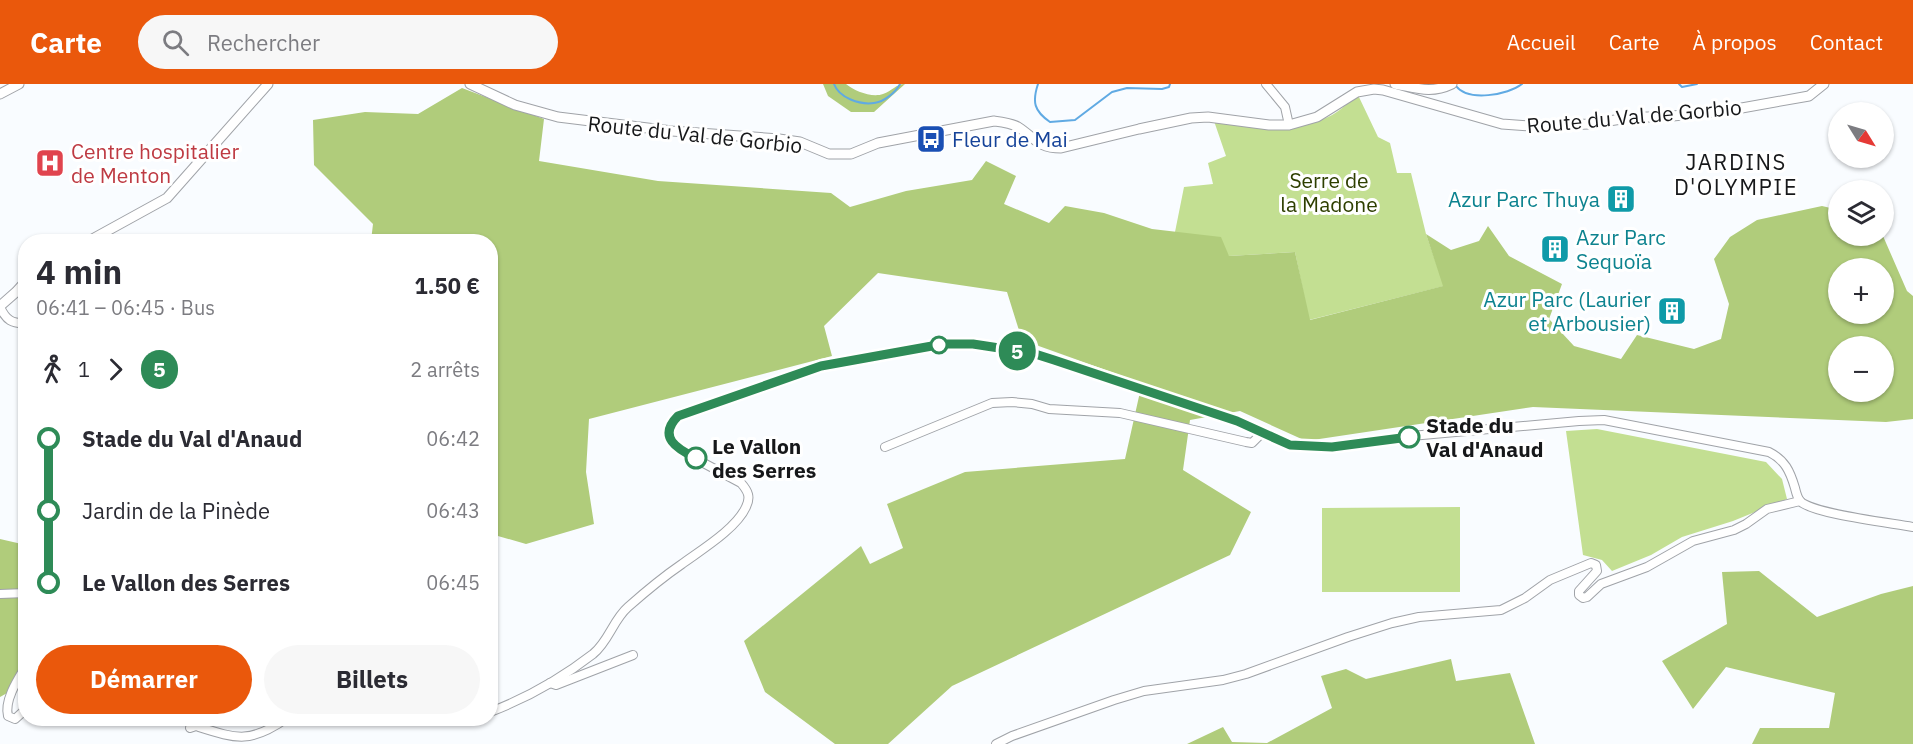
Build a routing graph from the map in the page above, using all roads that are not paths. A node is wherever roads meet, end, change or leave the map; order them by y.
1 (19, 84) edge
2 (268, 84) edge
3 (470, 84) edge
4 (1266, 84) edge
5 (1395, 84) edge
6 (1824, 84) edge
7 (1450, 85) edge
8 (1386, 87) edge
9 (0, 94) edge
10 (1289, 124) junction
11 (102, 234) edge
12 (18, 290) edge
13 (0, 307) edge
14 (18, 322) edge
15 (1262, 433) junction
16 (885, 447) dead end
17 (1800, 501) junction
18 (1913, 527) edge
19 (18, 593) edge
20 (0, 594) edge
21 (633, 655) dead end
22 (18, 682) edge
23 (550, 683) junction
24 (498, 709) edge
25 (18, 716) edge
26 (196, 726) edge
27 (196, 726) edge
28 (275, 726) edge
29 (190, 728) dead end
30 (996, 744) edge

1 - 9 street
2 - 11 street
3 - 10 street, Route du Val de Gorbio
4 - 10 street
5 - 7 street
6 - 8 street, Route du Val de Gorbio
8 - 10 street, Route du Val de Gorbio
12 - 13 street
13 - 14 street
15 - 16 street
15 - 17 street
15 - 23 street
17 - 18 street
17 - 30 street
19 - 20 street
21 - 23 street
22 - 25 street
23 - 24 street
26 - 28 street
27 - 29 street

